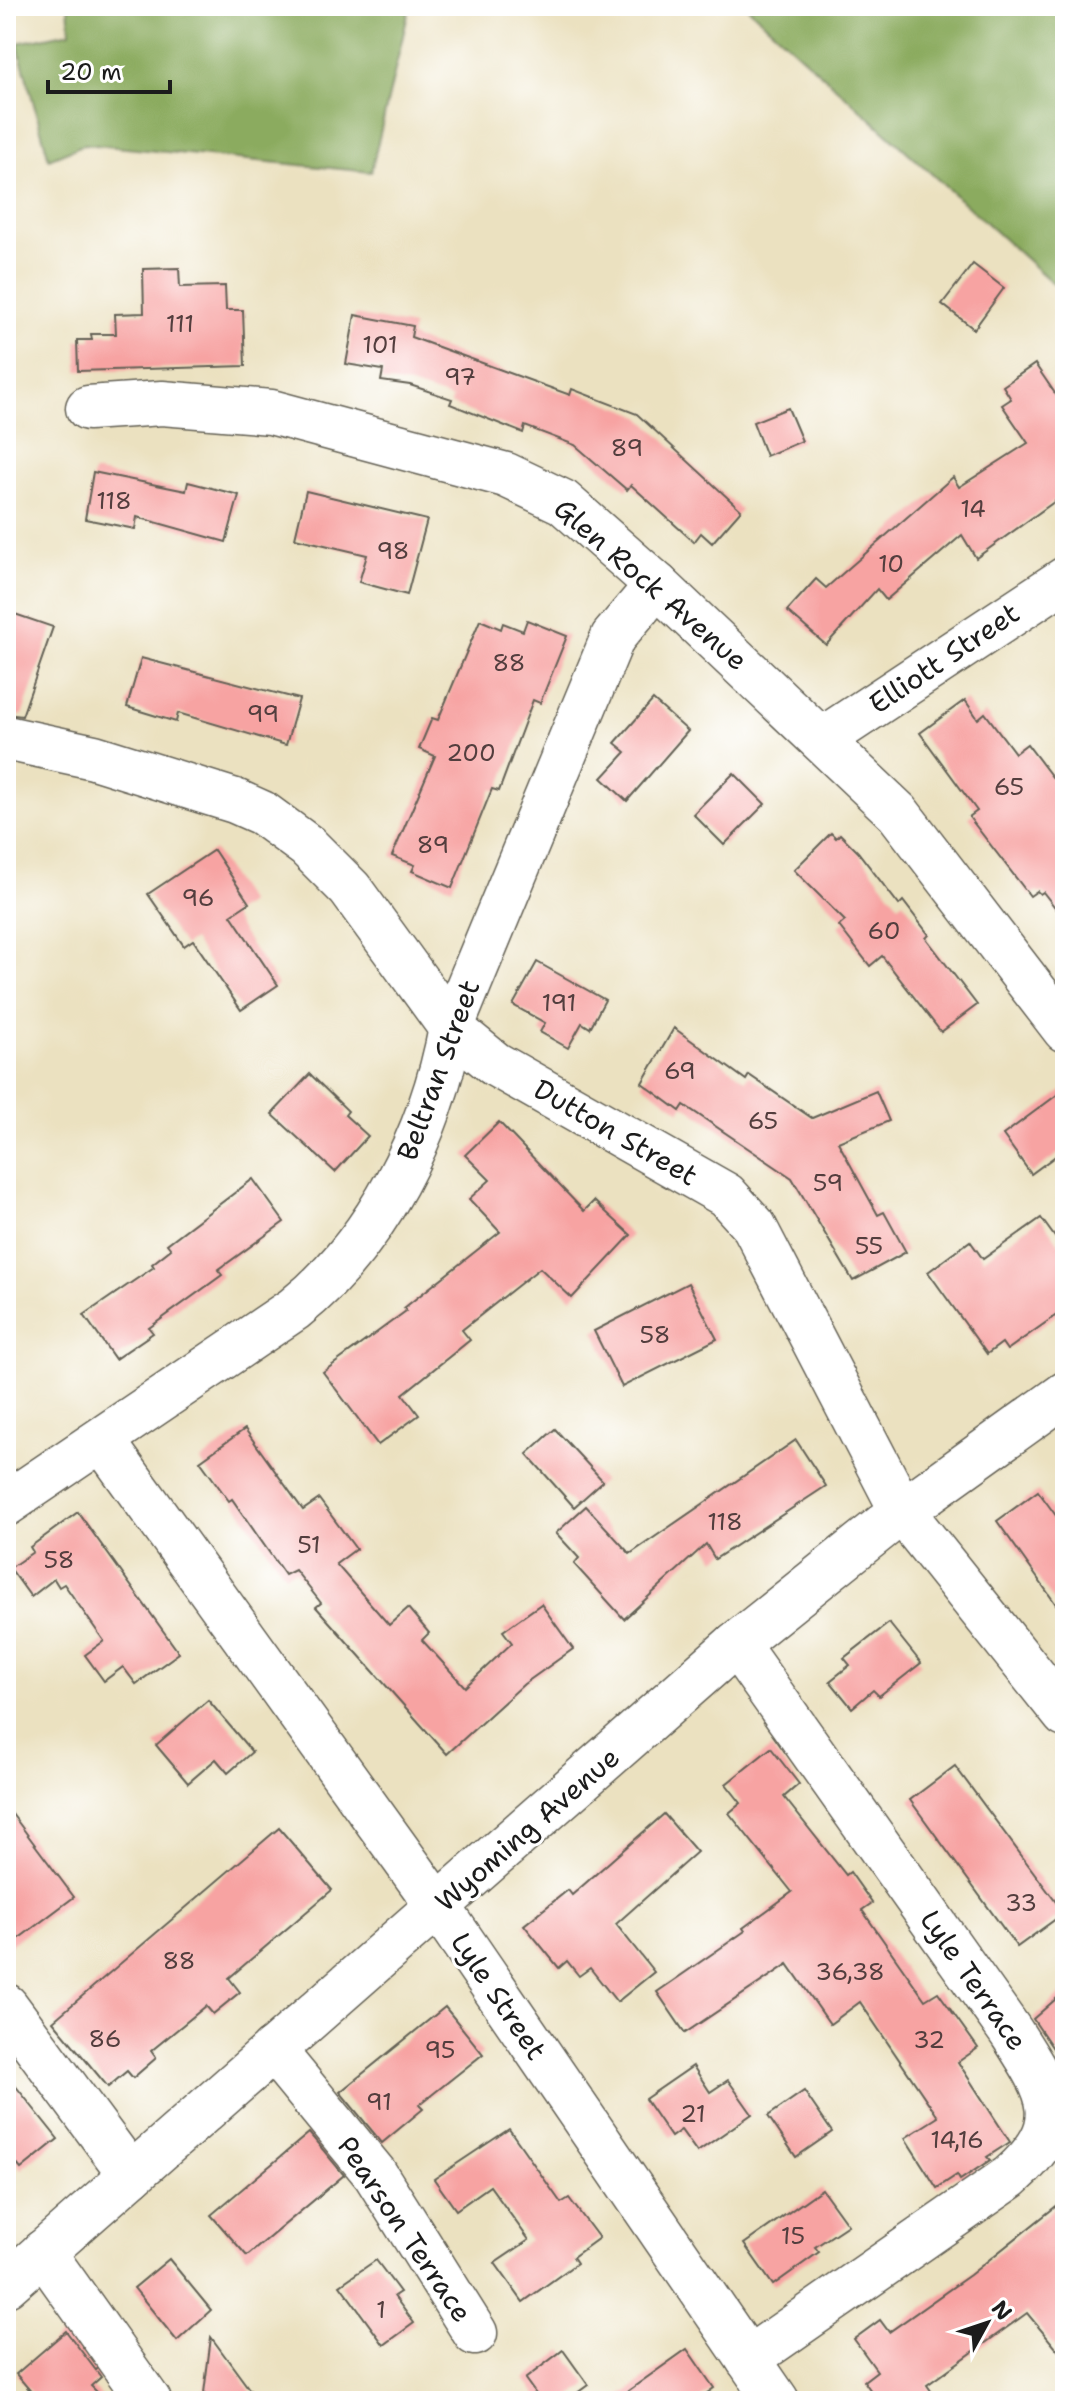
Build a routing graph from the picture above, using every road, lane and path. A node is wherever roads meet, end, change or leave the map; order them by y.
1 (88, 408) dead end
2 (1065, 579) edge
3 (657, 585) junction
4 (6, 738) edge
5 (823, 739) junction
6 (451, 1028) junction
7 (1065, 1030) edge
8 (1065, 1394) edge
9 (102, 1440) junction
10 (6, 1504) edge
11 (902, 1511) junction
12 (736, 1644) junction
13 (1065, 1715) edge
14 (438, 1906) junction
15 (6, 2006) edge
16 (273, 2050) junction
17 (131, 2175) junction
18 (43, 2252) junction
19 (6, 2285) edge
20 (475, 2333) dead end
21 (748, 2359) junction
22 (149, 2401) edge
23 (777, 2401) edge

1 - 3 street, Glen Rock Avenue
2 - 5 street, Elliott Street
3 - 5 street, Glen Rock Avenue
3 - 6 street, Beltran Street
4 - 6 street, Dutton Street
5 - 7 street, Glen Rock Avenue
6 - 9 street, Beltran Street
6 - 11 street, Dutton Street
8 - 11 street, Wyoming Avenue
9 - 10 street, Beltran Street
9 - 14 street, Lyle Street
11 - 12 street, Wyoming Avenue
11 - 13 street, Dutton Street
12 - 14 street, Wyoming Avenue
12 - 21 street, Lyle Terrace
14 - 16 street, Wyoming Avenue
14 - 21 street, Lyle Street
15 - 17 street
16 - 17 street, Wyoming Avenue
16 - 20 street, Pearson Terrace
17 - 18 street, Wyoming Avenue
18 - 19 street, Wyoming Avenue
18 - 22 street
21 - 23 street, Lyle Street

